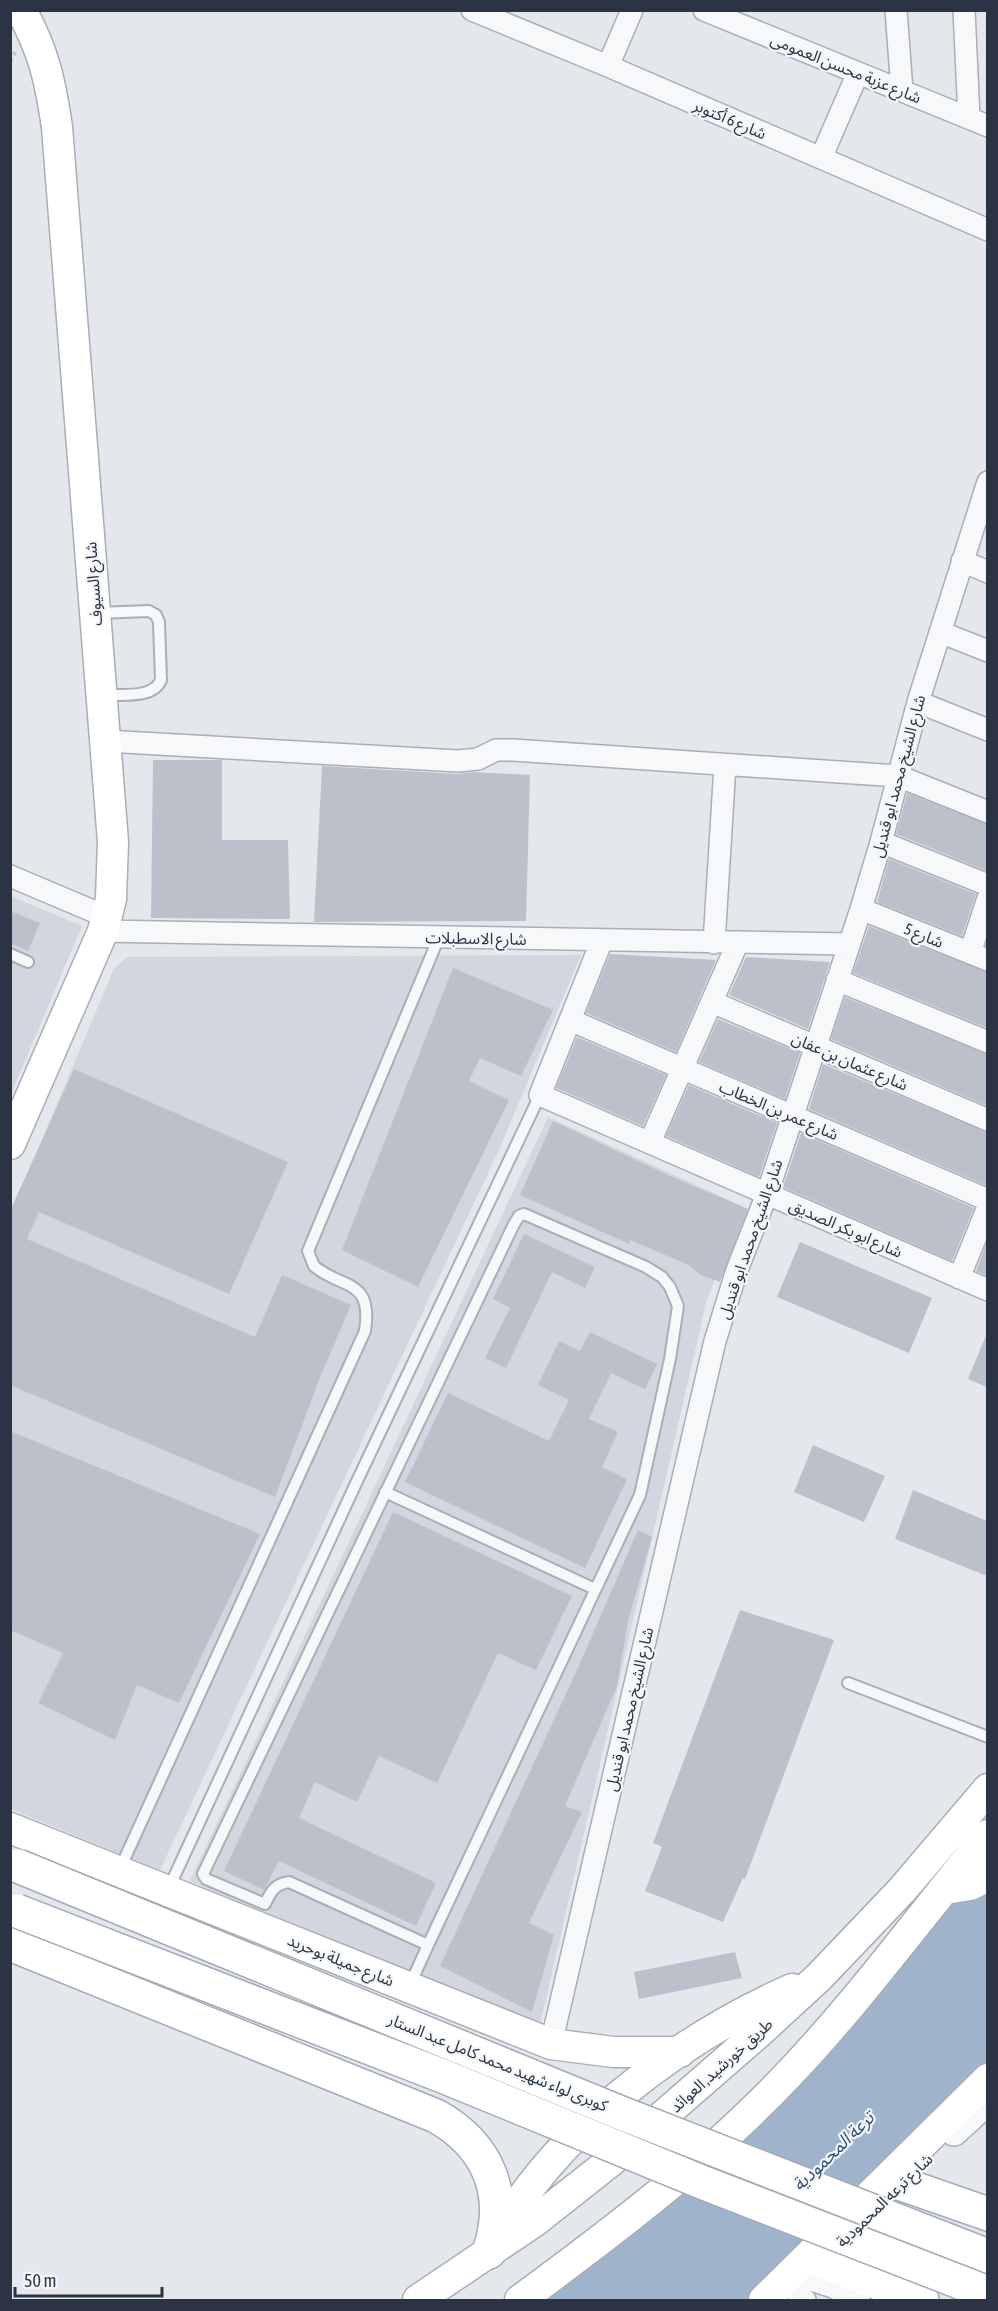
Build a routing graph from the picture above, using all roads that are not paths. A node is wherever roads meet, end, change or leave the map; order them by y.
1 (21, 10) edge
2 (472, 10) edge
3 (632, 10) edge
4 (704, 10) edge
5 (896, 10) edge
6 (964, 10) edge
7 (608, 66) junction
8 (858, 73) junction
9 (902, 91) junction
10 (978, 122) edge
11 (821, 158) junction
12 (987, 230) edge
13 (986, 489) edge
14 (962, 561) junction
15 (987, 572) edge
16 (95, 613) junction
17 (940, 632) junction
18 (987, 651) edge
19 (102, 696) junction
20 (918, 702) junction
21 (987, 730) edge
22 (105, 741) junction
23 (725, 765) junction
24 (898, 777) junction
25 (987, 812) edge
26 (881, 842) junction
27 (10, 876) edge
28 (987, 885) edge
29 (987, 898) edge
30 (861, 909) junction
31 (105, 924) junction
32 (439, 937) junction
33 (602, 940) junction
34 (738, 942) junction
35 (714, 943) junction
36 (849, 944) junction
37 (10, 954) edge
38 (979, 957) edge
39 (28, 962) dead end
40 (837, 980) junction
41 (712, 1002) junction
42 (570, 1020) junction
43 (987, 1042) edge
44 (816, 1046) junction
45 (682, 1068) junction
46 (540, 1095) junction
47 (793, 1116) junction
48 (987, 1120) edge
49 (650, 1142) junction
50 (10, 1144) edge
51 (767, 1194) junction
52 (987, 1200) edge
53 (987, 1207) edge
54 (960, 1278) junction
55 (987, 1290) edge
56 (386, 1492) junction
57 (596, 1589) junction
58 (848, 1683) dead end
59 (987, 1737) edge
60 (987, 1789) edge
61 (10, 1828) edge
62 (987, 1835) edge
63 (14, 1864) edge
64 (119, 1871) junction
65 (987, 1876) edge
66 (945, 1889) junction
67 (168, 1891) junction
68 (14, 1910) edge
69 (10, 1944) edge
70 (428, 1945) junction
71 (819, 1977) junction
72 (408, 1987) junction
73 (551, 2044) junction
74 (680, 2052) junction
75 (987, 2079) edge
76 (987, 2101) edge
77 (899, 2183) junction
78 (987, 2214) edge
79 (489, 2252) junction
80 (987, 2256) edge
81 (801, 2286) edge
82 (987, 2293) edge
83 (418, 2301) edge
84 (519, 2301) edge
85 (764, 2301) edge
86 (859, 2301) edge
87 (922, 2301) edge

1 - 16 main road, شارع السيوف
2 - 7 street, شارع 6 أكتوبر
3 - 7 street
4 - 8 street, شارع عزبة محسن العمومى
5 - 9 street
6 - 10 street
7 - 11 street, شارع 6 أكتوبر
8 - 9 street, شارع عزبة محسن العمومى
8 - 11 street
9 - 10 street, شارع عزبة محسن العمومى
11 - 12 street, شارع 6 أكتوبر
13 - 14 street, شارع الشيخ محمد ابو قنديل
14 - 15 street
14 - 17 street, شارع الشيخ محمد ابو قنديل
16 - 19 main road, شارع السيوف
16 - 19 lane
17 - 18 street
17 - 20 street, شارع الشيخ محمد ابو قنديل
19 - 22 main road, شارع السيوف
20 - 21 street
20 - 24 street, شارع الشيخ محمد ابو قنديل
22 - 23 street
22 - 31 main road, شارع السيوف
23 - 24 street
23 - 35 street
24 - 25 street
24 - 26 street, شارع الشيخ محمد ابو قنديل
26 - 28 street
26 - 30 street, شارع الشيخ محمد ابو قنديل
27 - 31 street
29 - 38 street
30 - 36 street, شارع الشيخ محمد ابو قنديل
30 - 38 street, شارع 5
31 - 32 street, شارع الاسطبلات
31 - 50 main road, شارع السيوف
32 - 33 street, شارع الاسطبلات
32 - 64 lane
33 - 35 street, شارع الاسطبلات
33 - 42 street
34 - 35 street, شارع الاسطبلات
34 - 36 street, شارع الاسطبلات
34 - 41 street
36 - 40 street, شارع الشيخ محمد ابو قنديل
37 - 39 lane
40 - 43 street
40 - 44 street, شارع الشيخ محمد ابو قنديل
41 - 44 street, شارع عثمان بن عفان
41 - 45 street
42 - 45 street, شارع عمر بن الخطاب
42 - 46 street
44 - 47 street, شارع الشيخ محمد ابو قنديل
44 - 48 street, شارع عثمان بن عفان
45 - 47 street, شارع عمر بن الخطاب
45 - 49 street
46 - 49 street, شارع ابو بكر الصديق
46 - 67 lane
47 - 51 street, شارع الشيخ محمد ابو قنديل
47 - 52 street, شارع عمر بن الخطاب
49 - 51 street, شارع ابو بكر الصديق
51 - 54 street, شارع ابو بكر الصديق
51 - 73 street, شارع الشيخ محمد ابو قنديل
53 - 54 street
54 - 55 street, شارع ابو بكر الصديق
56 - 57 lane
56 - 57 lane
56 - 70 lane
57 - 70 lane
58 - 59 lane
60 - 71 main road, طريق خورشيد, العوائد
61 - 64 main road, شارع جميلة بوحريد
62 - 66 main road
63 - 80 main road, كوبرى لواء شهيد محمد كامل عبد الستار, bridge
64 - 67 main road, شارع جميلة بوحريد
65 - 66 main road
66 - 84 main road
67 - 72 main road, شارع جميلة بوحريد
68 - 82 main road, كوبرى لواء شهيد محمد كامل عبد الستار, bridge
69 - 79 main road
70 - 72 lane
71 - 74 main road
71 - 79 main road, طريق خورشيد, العوائد
72 - 73 main road, شارع جميلة بوحريد
73 - 74 main road, شارع جميلة بوحريد
74 - 79 main road
75 - 85 main road
76 - 77 street, شارع ترعه المحمودية
77 - 78 main road
77 - 81 street, شارع ترعه المحمودية
79 - 83 main road, طريق خورشيد, العوائد
81 - 86 street
81 - 87 main road

